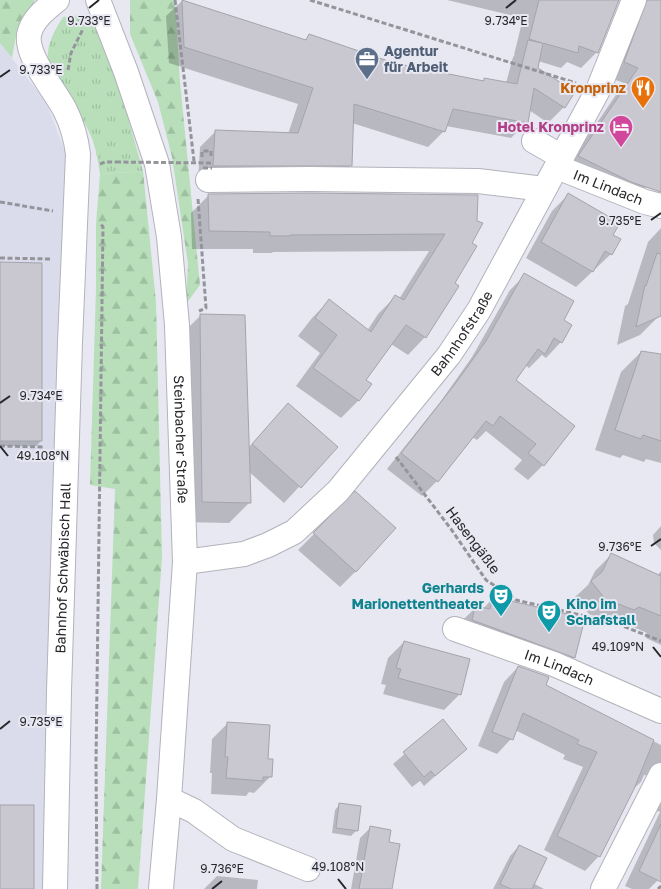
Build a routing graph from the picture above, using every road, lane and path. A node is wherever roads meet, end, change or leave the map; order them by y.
1 (57, 0) edge
2 (98, 0) edge
3 (175, 0) edge
4 (310, 0) edge
5 (634, 0) edge
6 (85, 26) dead end
7 (69, 75) dead end
8 (598, 90) junction
9 (534, 142) dead end
10 (116, 162) dead end
11 (559, 162) junction
12 (211, 174) junction
13 (544, 189) junction
14 (0, 202) edge
15 (661, 206) edge
16 (86, 216) junction
17 (0, 258) edge
18 (30, 258) dead end
19 (177, 325) junction
20 (381, 439) junction
21 (0, 446) edge
22 (25, 446) dead end
23 (185, 562) junction
24 (454, 629) dead end
25 (661, 641) edge
26 (661, 711) edge
27 (661, 775) edge
28 (169, 799) junction
29 (308, 869) dead end
30 (661, 886) edge
31 (55, 889) edge
32 (97, 889) edge
33 (161, 889) edge
34 (603, 889) edge
35 (658, 889) edge

1 - 16 street, Bahnhof Schwäbisch Hall
2 - 19 street, Steinbacher Straße
3 - 12 path
4 - 8 path
5 - 8 street, Bahnhofstraße
6 - 7 path
8 - 11 street, Bahnhofstraße
9 - 11 street, Im Lindach
10 - 12 path, bridge
11 - 13 street, Bahnhofstraße
11 - 15 street, Im Lindach
12 - 13 street
12 - 19 path
13 - 20 street, Bahnhofstraße
14 - 16 path
16 - 31 street, Bahnhof Schwäbisch Hall
16 - 32 path
17 - 18 path
19 - 23 street, Steinbacher Straße
20 - 23 street, Bahnhofstraße
20 - 25 path, Hasengäßle
21 - 22 path
23 - 28 street, Steinbacher Straße
24 - 26 street, Im Lindach
27 - 34 street
28 - 29 street
28 - 33 street, Steinbacher Straße
30 - 35 path

